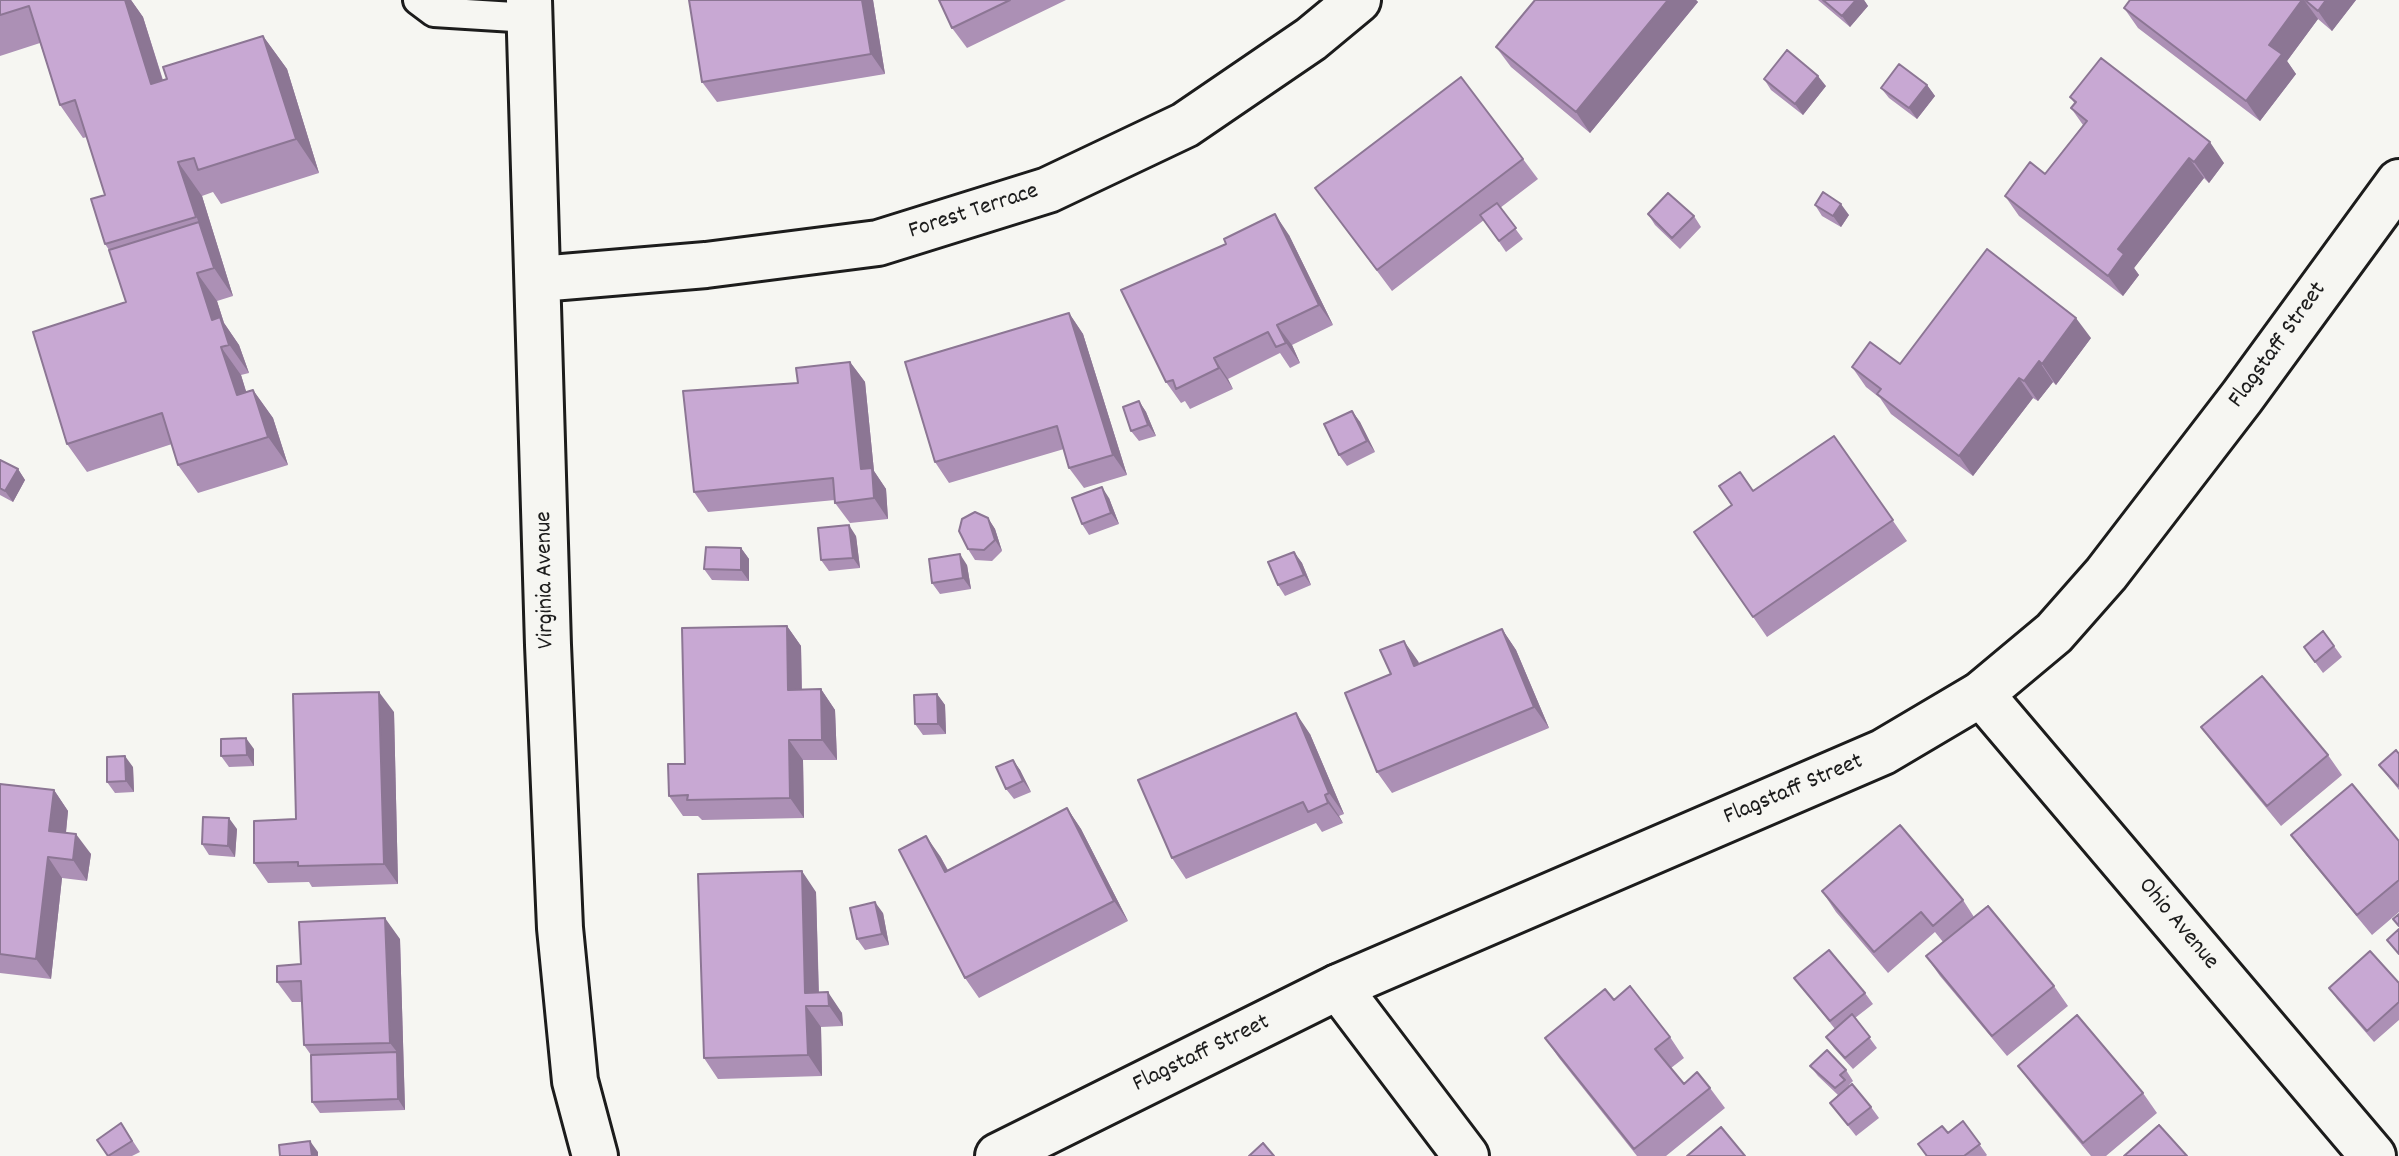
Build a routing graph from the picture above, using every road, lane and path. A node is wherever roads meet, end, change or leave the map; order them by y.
1 (418, 0) edge
2 (1358, 0) edge
3 (530, 9) edge
4 (2399, 182) edge
5 (539, 279) junction
6 (1981, 694) junction
7 (1338, 987) junction
8 (595, 1156) edge
9 (998, 1156) edge
10 (1466, 1156) edge
11 (2373, 1156) edge

1 - 3 lane
2 - 5 street, Forest Terrace
3 - 5 street, Virginia Avenue
4 - 6 street, Flagstaff Street
5 - 8 street, Virginia Avenue
6 - 7 street, Flagstaff Street
6 - 11 street, Ohio Avenue
7 - 9 street, Flagstaff Street
7 - 10 street

